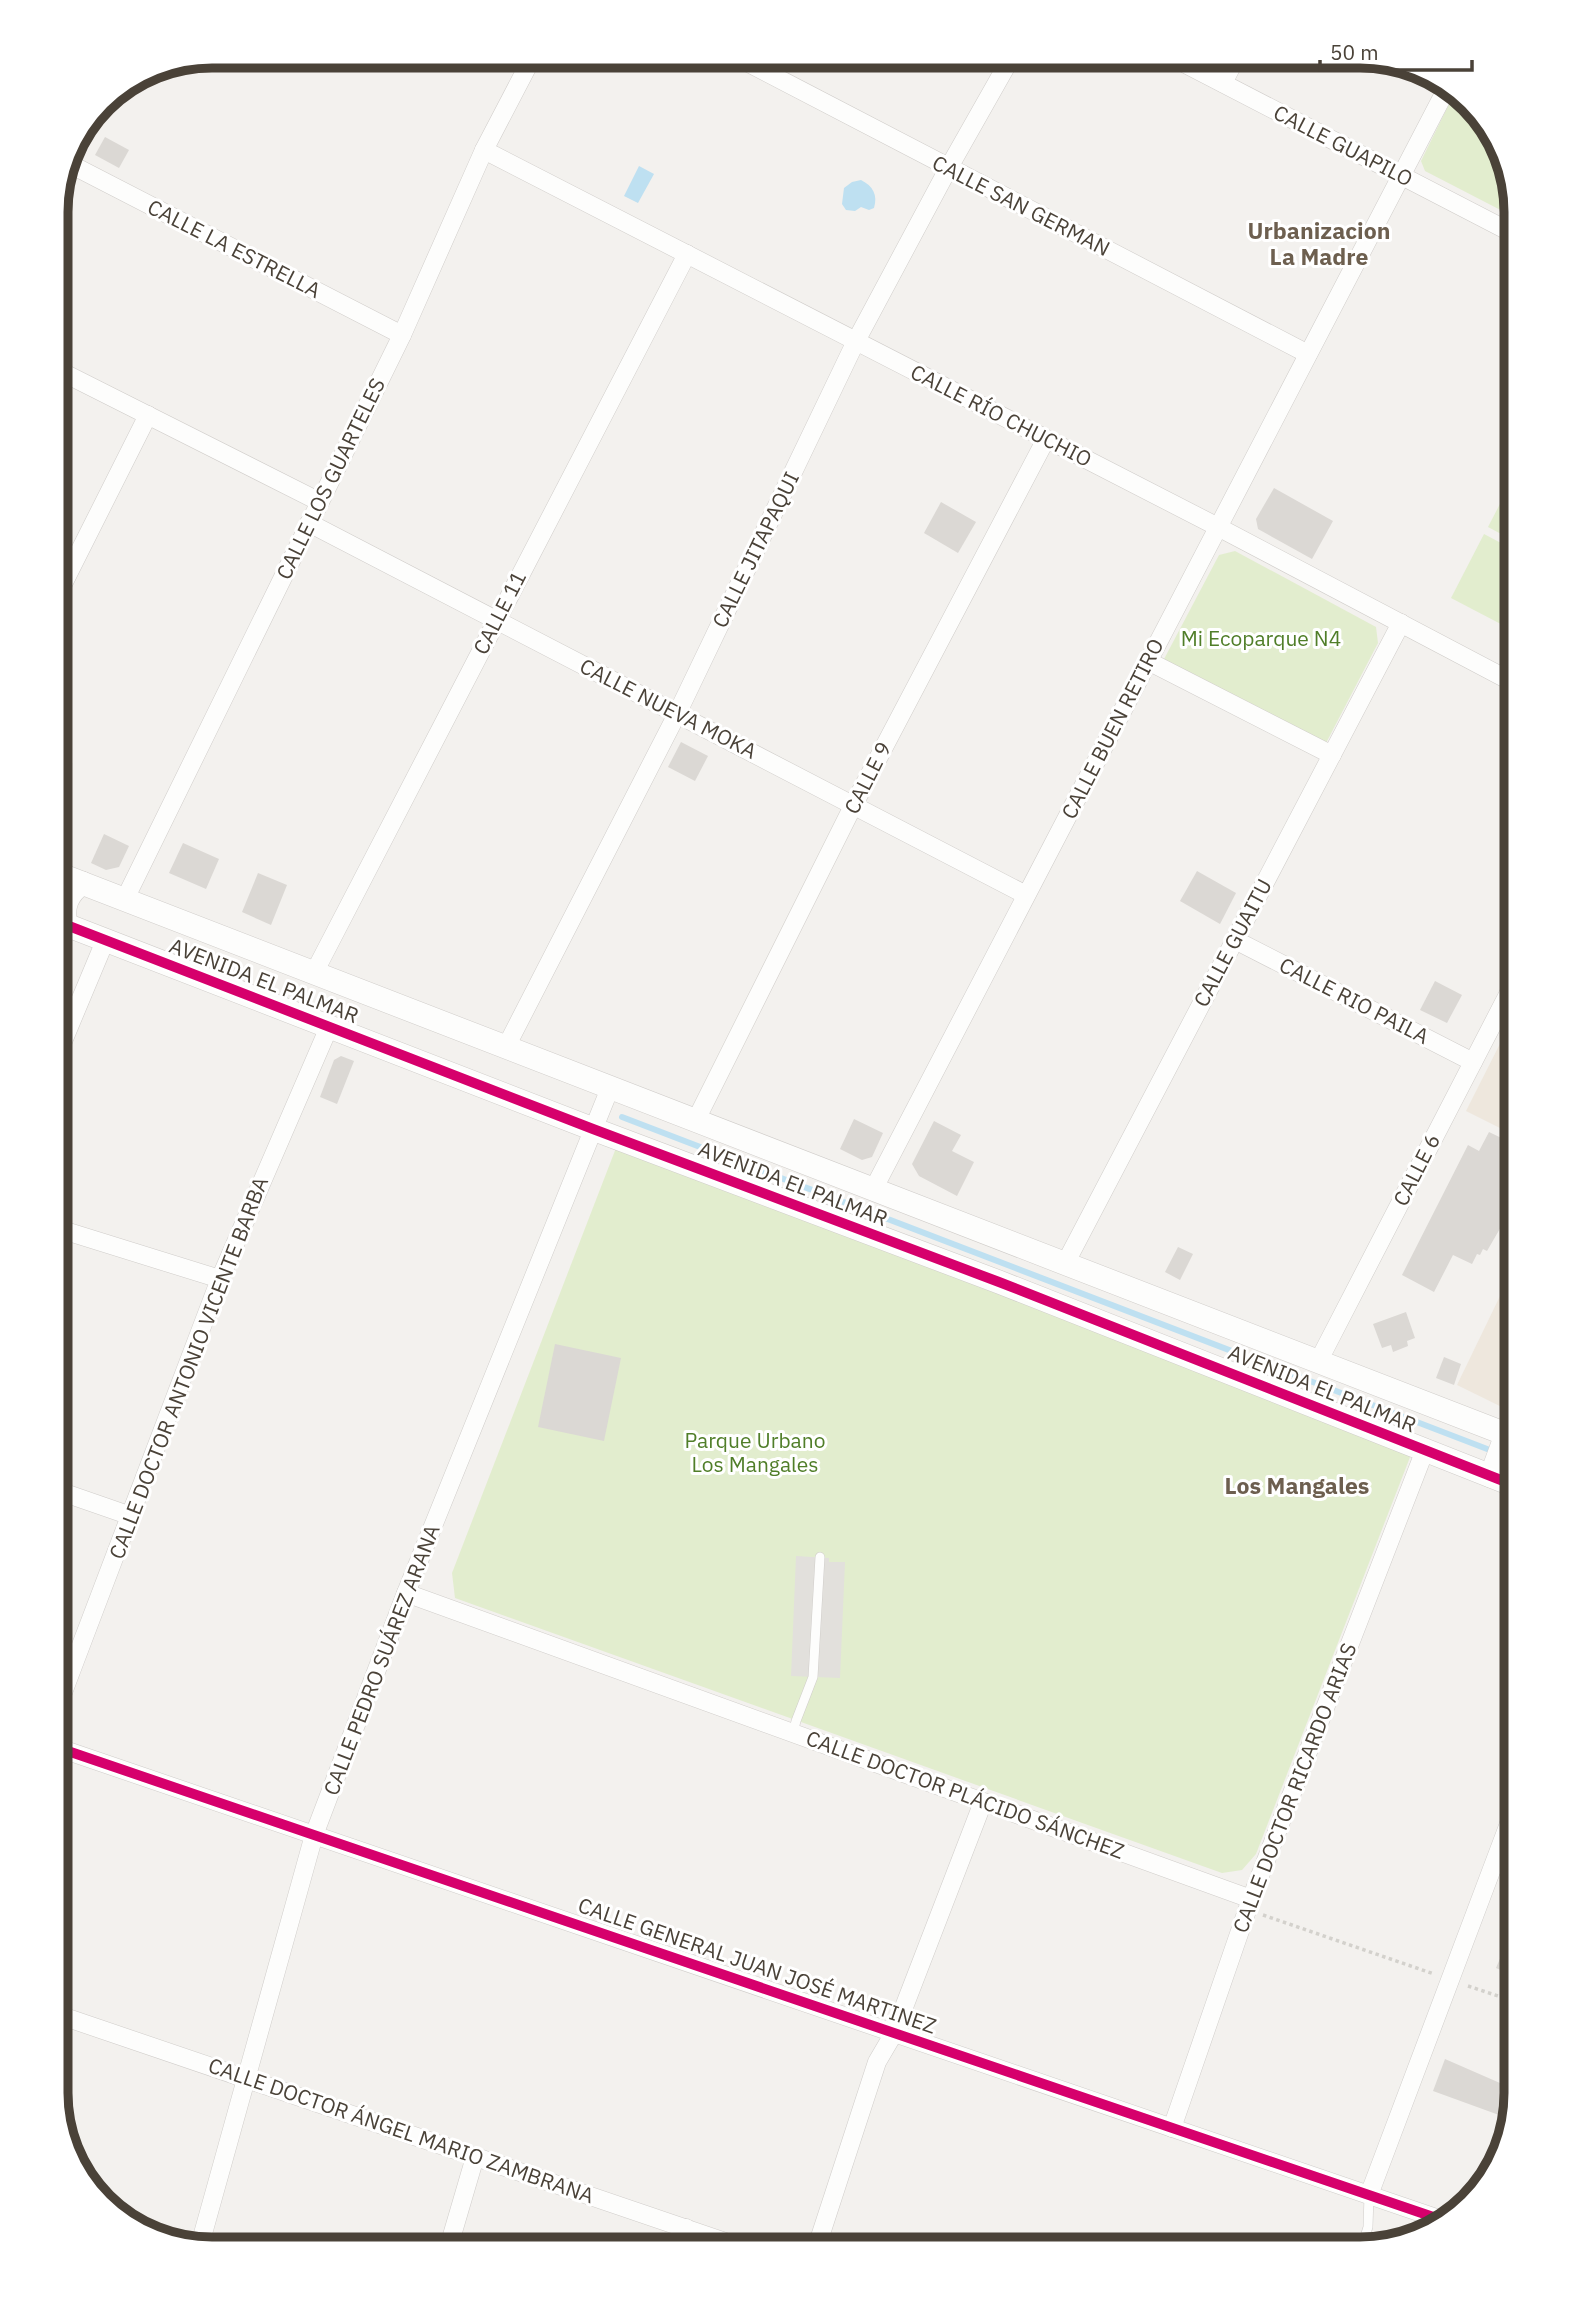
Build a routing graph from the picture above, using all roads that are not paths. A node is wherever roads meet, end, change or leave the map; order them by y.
1 (527, 68) edge
2 (759, 68) edge
3 (1005, 69) edge
4 (1195, 69) edge
5 (1230, 69) edge
6 (1223, 83) junction
7 (1443, 94) edge
8 (484, 150) junction
9 (76, 167) edge
10 (948, 169) junction
11 (1401, 176) junction
12 (1504, 229) edge
13 (687, 254) junction
14 (402, 335) junction
15 (856, 341) junction
16 (1308, 354) junction
17 (69, 375) edge
18 (148, 415) junction
19 (1046, 439) junction
20 (320, 502) junction
21 (309, 523) junction
22 (1218, 527) junction
23 (69, 573) edge
24 (496, 621) junction
25 (1402, 622) junction
26 (1148, 661) junction
27 (1504, 677) edge
28 (677, 714) junction
29 (1332, 755) junction
30 (853, 806) junction
31 (69, 878) edge
32 (82, 883) junction
33 (1026, 895) junction
34 (69, 899) edge
35 (125, 899) junction
36 (69, 925) edge
37 (1235, 940) junction
38 (105, 941) junction
39 (314, 973) junction
40 (1504, 1002) edge
41 (329, 1027) junction
42 (69, 1028) edge
43 (506, 1047) junction
44 (1473, 1062) junction
45 (610, 1087) junction
46 (696, 1121) junction
47 (593, 1129) junction
48 (874, 1188) junction
49 (68, 1231) edge
50 (1007, 1263) junction
51 (1065, 1264) junction
52 (220, 1279) junction
53 (1318, 1362) junction
54 (1425, 1450) junction
55 (1502, 1452) edge
56 (68, 1494) edge
57 (131, 1516) junction
58 (820, 1557) dead end
59 (406, 1593) junction
60 (68, 1679) edge
61 (793, 1733) junction
62 (68, 1751) edge
63 (983, 1802) junction
64 (314, 1835) junction
65 (1504, 1837) edge
66 (1251, 1899) junction
67 (68, 2018) edge
68 (894, 2033) junction
69 (246, 2078) junction
70 (1172, 2128) junction
71 (475, 2157) junction
72 (1369, 2196) junction
73 (1433, 2217) edge
74 (686, 2228) junction
75 (202, 2236) edge
76 (452, 2236) edge
77 (684, 2236) edge
78 (710, 2236) edge
79 (820, 2237) edge
80 (1365, 2237) edge

1 - 8 street, CALLE LOS GUARTELES
2 - 10 street, CALLE SAN GERMAN
3 - 10 street, CALLE JITAPAQUI
4 - 6 street, CALLE GUAPILO
5 - 6 street
6 - 11 street, CALLE GUAPILO
7 - 11 street, CALLE BUEN RETIRO
8 - 13 street, CALLE RÍO CHUCHIO
8 - 14 street, CALLE LOS GUARTELES
9 - 14 street, CALLE LA ESTRELLA
10 - 15 street, CALLE JITAPAQUI
10 - 16 street, CALLE SAN GERMAN
11 - 12 street, CALLE GUAPILO
11 - 16 street, CALLE BUEN RETIRO
13 - 15 street, CALLE RÍO CHUCHIO
13 - 24 street, CALLE 11
14 - 20 street, CALLE LOS GUARTELES
15 - 19 street, CALLE RÍO CHUCHIO
15 - 28 street, CALLE JITAPAQUI
16 - 22 street, CALLE BUEN RETIRO
17 - 18 street
18 - 20 street
18 - 23 street
19 - 22 street, CALLE RÍO CHUCHIO
19 - 30 street, CALLE 9
20 - 21 street, CALLE LOS GUARTELES
21 - 24 street, CALLE NUEVA MOKA
21 - 35 street, CALLE LOS GUARTELES
22 - 25 street, CALLE RÍO CHUCHIO
22 - 26 street, CALLE BUEN RETIRO
24 - 28 street, CALLE NUEVA MOKA
24 - 39 street, CALLE 11
25 - 27 street, CALLE RÍO CHUCHIO
25 - 29 street, CALLE GUAITU
26 - 29 street
26 - 33 street, CALLE BUEN RETIRO
28 - 30 street, CALLE NUEVA MOKA
28 - 43 street, CALLE JITAPAQUI
29 - 37 street, CALLE GUAITU
30 - 33 street, CALLE NUEVA MOKA
30 - 46 street, CALLE 9
31 - 32 street, AVENIDA EL PALMAR
32 - 34 street
32 - 35 street, AVENIDA EL PALMAR
33 - 48 street, CALLE BUEN RETIRO
35 - 39 street, AVENIDA EL PALMAR
36 - 38 street, AVENIDA EL PALMAR
37 - 44 street, CALLE RIO PAILA
37 - 51 street, CALLE GUAITU
38 - 41 street, AVENIDA EL PALMAR
38 - 42 street
39 - 43 street, AVENIDA EL PALMAR
40 - 44 street, CALLE 6
41 - 47 street, AVENIDA EL PALMAR
41 - 52 street, CALLE DOCTOR ANTONIO VICENTE BARBA
43 - 45 street, AVENIDA EL PALMAR
44 - 53 street, CALLE 6
45 - 46 street, AVENIDA EL PALMAR
45 - 47 street, CALLE PEDRO SUÁREZ ARANA
46 - 48 street, AVENIDA EL PALMAR
47 - 50 street, AVENIDA EL PALMAR
47 - 59 street, CALLE PEDRO SUÁREZ ARANA
48 - 50 street, AVENIDA EL PALMAR
49 - 52 street
50 - 51 street, AVENIDA EL PALMAR
50 - 54 street, AVENIDA EL PALMAR
51 - 53 street, AVENIDA EL PALMAR
52 - 57 street, CALLE DOCTOR ANTONIO VICENTE BARBA
53 - 55 street, AVENIDA EL PALMAR
54 - 55 street, AVENIDA EL PALMAR
54 - 66 street, CALLE DOCTOR RICARDO ARIAS
56 - 57 street
57 - 60 street, CALLE DOCTOR ANTONIO VICENTE BARBA
58 - 61 lane
59 - 61 street, CALLE DOCTOR PLÁCIDO SÁNCHEZ
59 - 64 street, CALLE PEDRO SUÁREZ ARANA
61 - 63 street, CALLE DOCTOR PLÁCIDO SÁNCHEZ
62 - 64 street, CALLE GENERAL JUAN JOSÉ MARTINEZ
63 - 66 street, CALLE DOCTOR PLÁCIDO SÁNCHEZ
63 - 68 street
64 - 68 street, CALLE GENERAL JUAN JOSÉ MARTINEZ
64 - 69 street, CALLE PEDRO SUÁREZ ARANA
65 - 72 street
66 - 70 street, CALLE DOCTOR RICARDO ARIAS
67 - 69 street, CALLE DOCTOR ÁNGEL MARIO ZAMBRANA
68 - 70 street, CALLE GENERAL JUAN JOSÉ MARTINEZ
68 - 79 street
69 - 71 street, CALLE DOCTOR ÁNGEL MARIO ZAMBRANA
69 - 75 street, CALLE PEDRO SUÁREZ ARANA
70 - 72 street, CALLE GENERAL JUAN JOSÉ MARTINEZ
71 - 74 street, CALLE DOCTOR ÁNGEL MARIO ZAMBRANA
71 - 76 street
72 - 73 street, CALLE GENERAL JUAN JOSÉ MARTINEZ
72 - 80 lane
74 - 77 street
74 - 78 street, CALLE DOCTOR ÁNGEL MARIO ZAMBRANA

